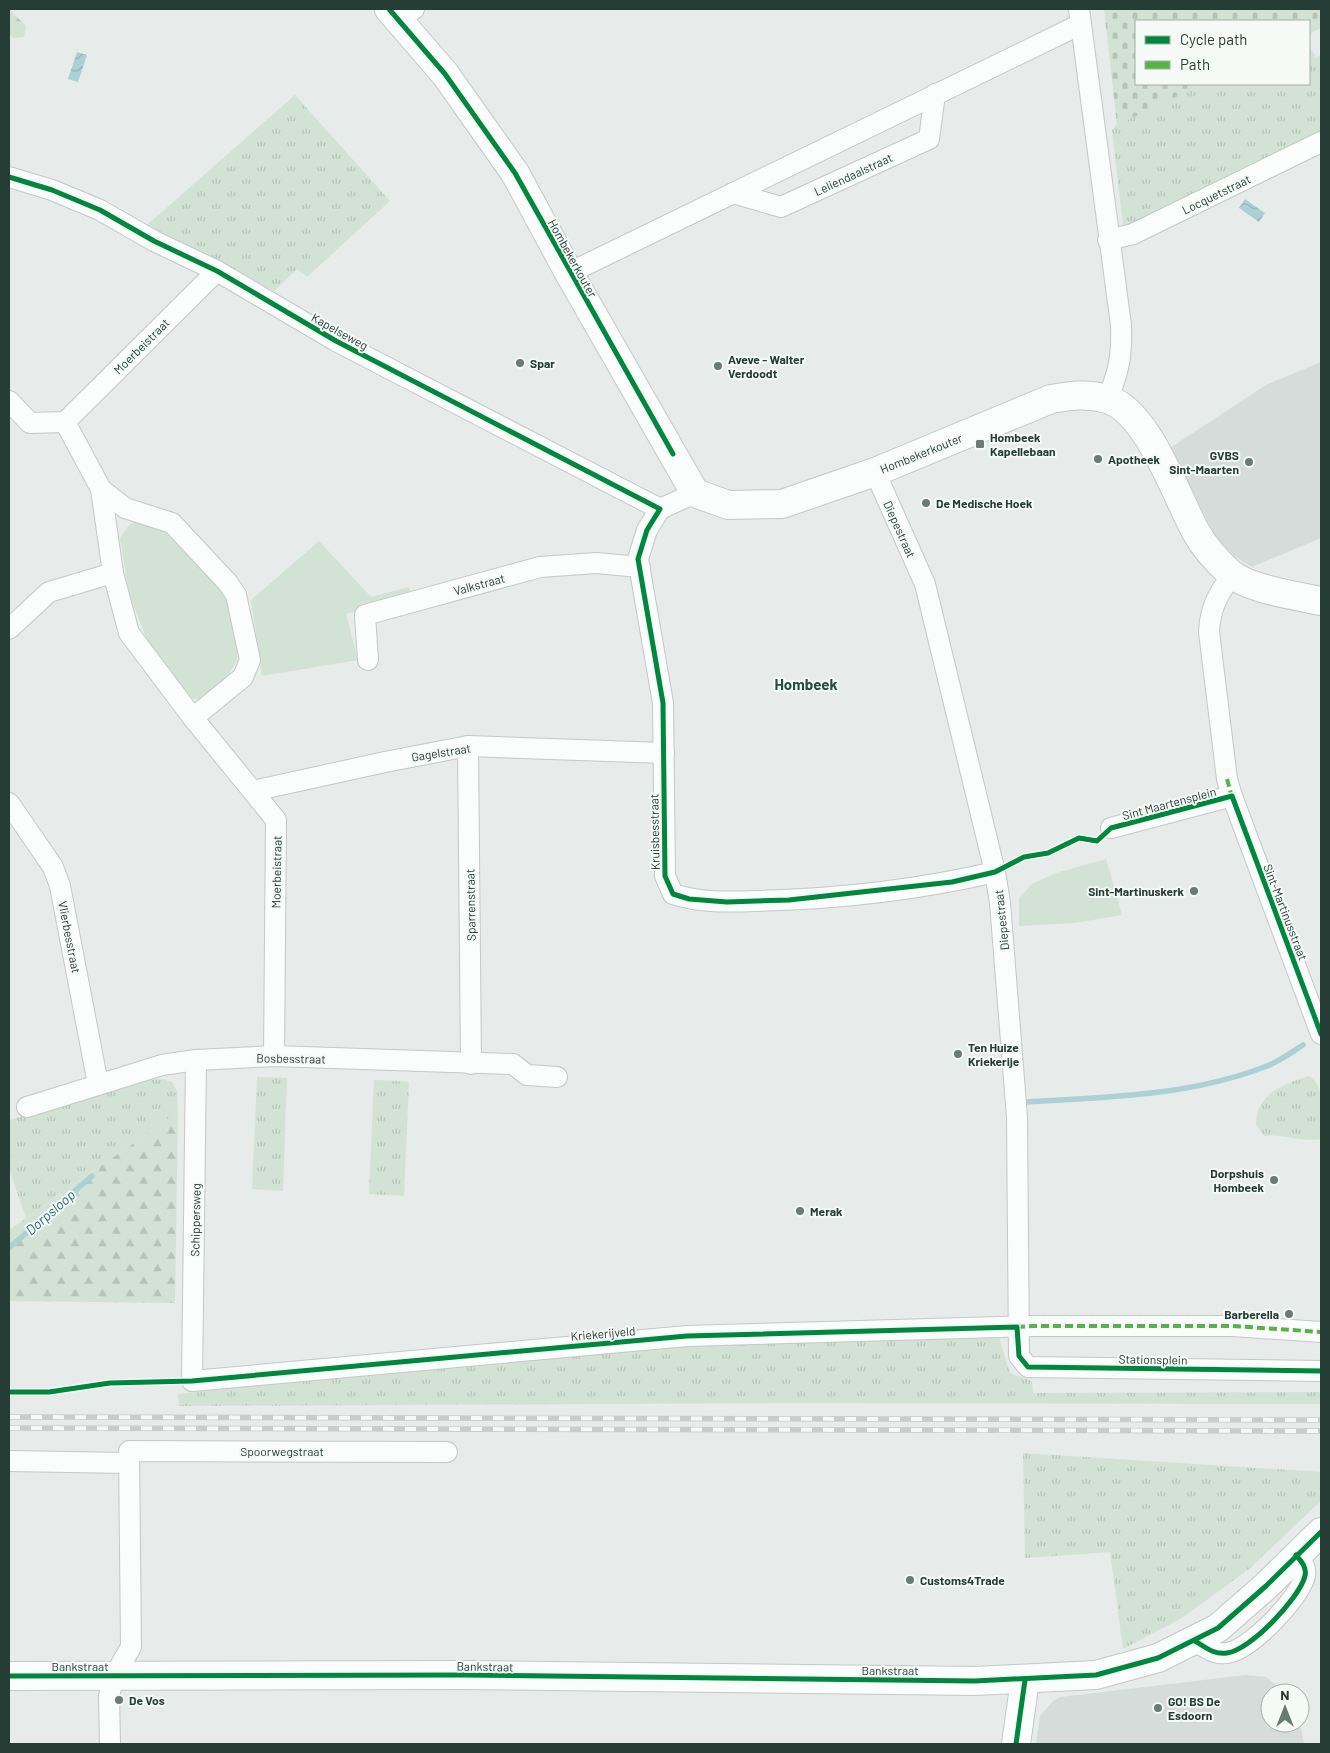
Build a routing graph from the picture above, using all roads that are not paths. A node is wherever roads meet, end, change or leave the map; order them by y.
1 (400, 11) edge
2 (1080, 16) edge
3 (935, 94) junction
4 (1321, 142) edge
5 (9, 177) edge
6 (733, 193) junction
7 (1108, 240) junction
8 (217, 271) junction
9 (570, 273) junction
10 (1108, 399) junction
11 (9, 401) edge
12 (65, 422) junction
13 (875, 472) junction
14 (101, 489) junction
15 (695, 493) junction
16 (660, 509) junction
17 (640, 567) junction
18 (113, 573) junction
19 (1232, 575) junction
20 (1321, 601) edge
21 (9, 629) edge
22 (368, 660) dead end
23 (193, 718) junction
24 (468, 746) junction
25 (664, 753) junction
26 (253, 791) junction
27 (1232, 796) junction
28 (9, 803) edge
29 (1111, 828) dead end
30 (995, 872) junction
31 (1321, 1034) edge
32 (274, 1056) junction
33 (196, 1060) junction
34 (471, 1064) junction
35 (557, 1077) dead end
36 (98, 1084) junction
37 (27, 1107) dead end
38 (1017, 1328) junction
39 (1321, 1332) edge
40 (1321, 1371) edge
41 (192, 1380) joint
42 (447, 1452) dead end
43 (9, 1461) edge
44 (129, 1463) junction
45 (1321, 1532) edge
46 (9, 1676) edge
47 (114, 1676) junction
48 (1025, 1680) junction
49 (110, 1744) edge
50 (1016, 1744) edge

1 - 9 street, Hombekerkouter
2 - 3 street
2 - 7 street
3 - 6 street
3 - 6 street, Leliendaalstraat
4 - 7 street, Locquetstraat
5 - 8 street, Kapelseweg
6 - 9 street
7 - 10 street
8 - 12 street, Moerbeistraat
8 - 16 street, Kapelseweg
9 - 15 street, Hombekerkouter
10 - 13 street, Hombekerkouter
10 - 19 street, Hombekerkouter
11 - 12 street
12 - 14 street, Moerbeistraat
13 - 15 street, Hombekerkouter
13 - 30 street, Diepestraat
14 - 18 street, Moerbeistraat
14 - 23 street, Moerbeistraat
15 - 16 street
16 - 17 street, Kruisbesstraat
17 - 22 street, Valkstraat
17 - 25 street, Kruisbesstraat
18 - 21 street
18 - 23 street, Moerbeistraat
19 - 20 street, Hombekerkouter
19 - 27 street, Sint-Martinusstraat
23 - 26 street, Moerbeistraat
24 - 25 street, Gagelstraat
24 - 26 street, Gagelstraat
24 - 34 street, Sparrenstraat
25 - 30 street, Kruisbesstraat
26 - 32 street, Moerbeistraat
27 - 29 street, Sint Maartensplein
27 - 31 street, Sint-Martinusstraat
28 - 36 street, Vlierbesstraat
30 - 38 street, Diepestraat
32 - 33 street, Bosbesstraat
32 - 34 street, Bosbesstraat
33 - 36 street, Bosbesstraat
33 - 41 street, Schippersweg
34 - 35 street, Bosbesstraat
36 - 37 street, Bosbesstraat
38 - 39 street
38 - 40 street, Stationsplein
38 - 41 street, Kriekerijveld
42 - 44 street, Spoorwegstraat
43 - 44 street
44 - 47 street
45 - 48 street, Bankstraat
46 - 47 street, Bankstraat
47 - 48 street, Bankstraat
47 - 49 street
48 - 50 street

